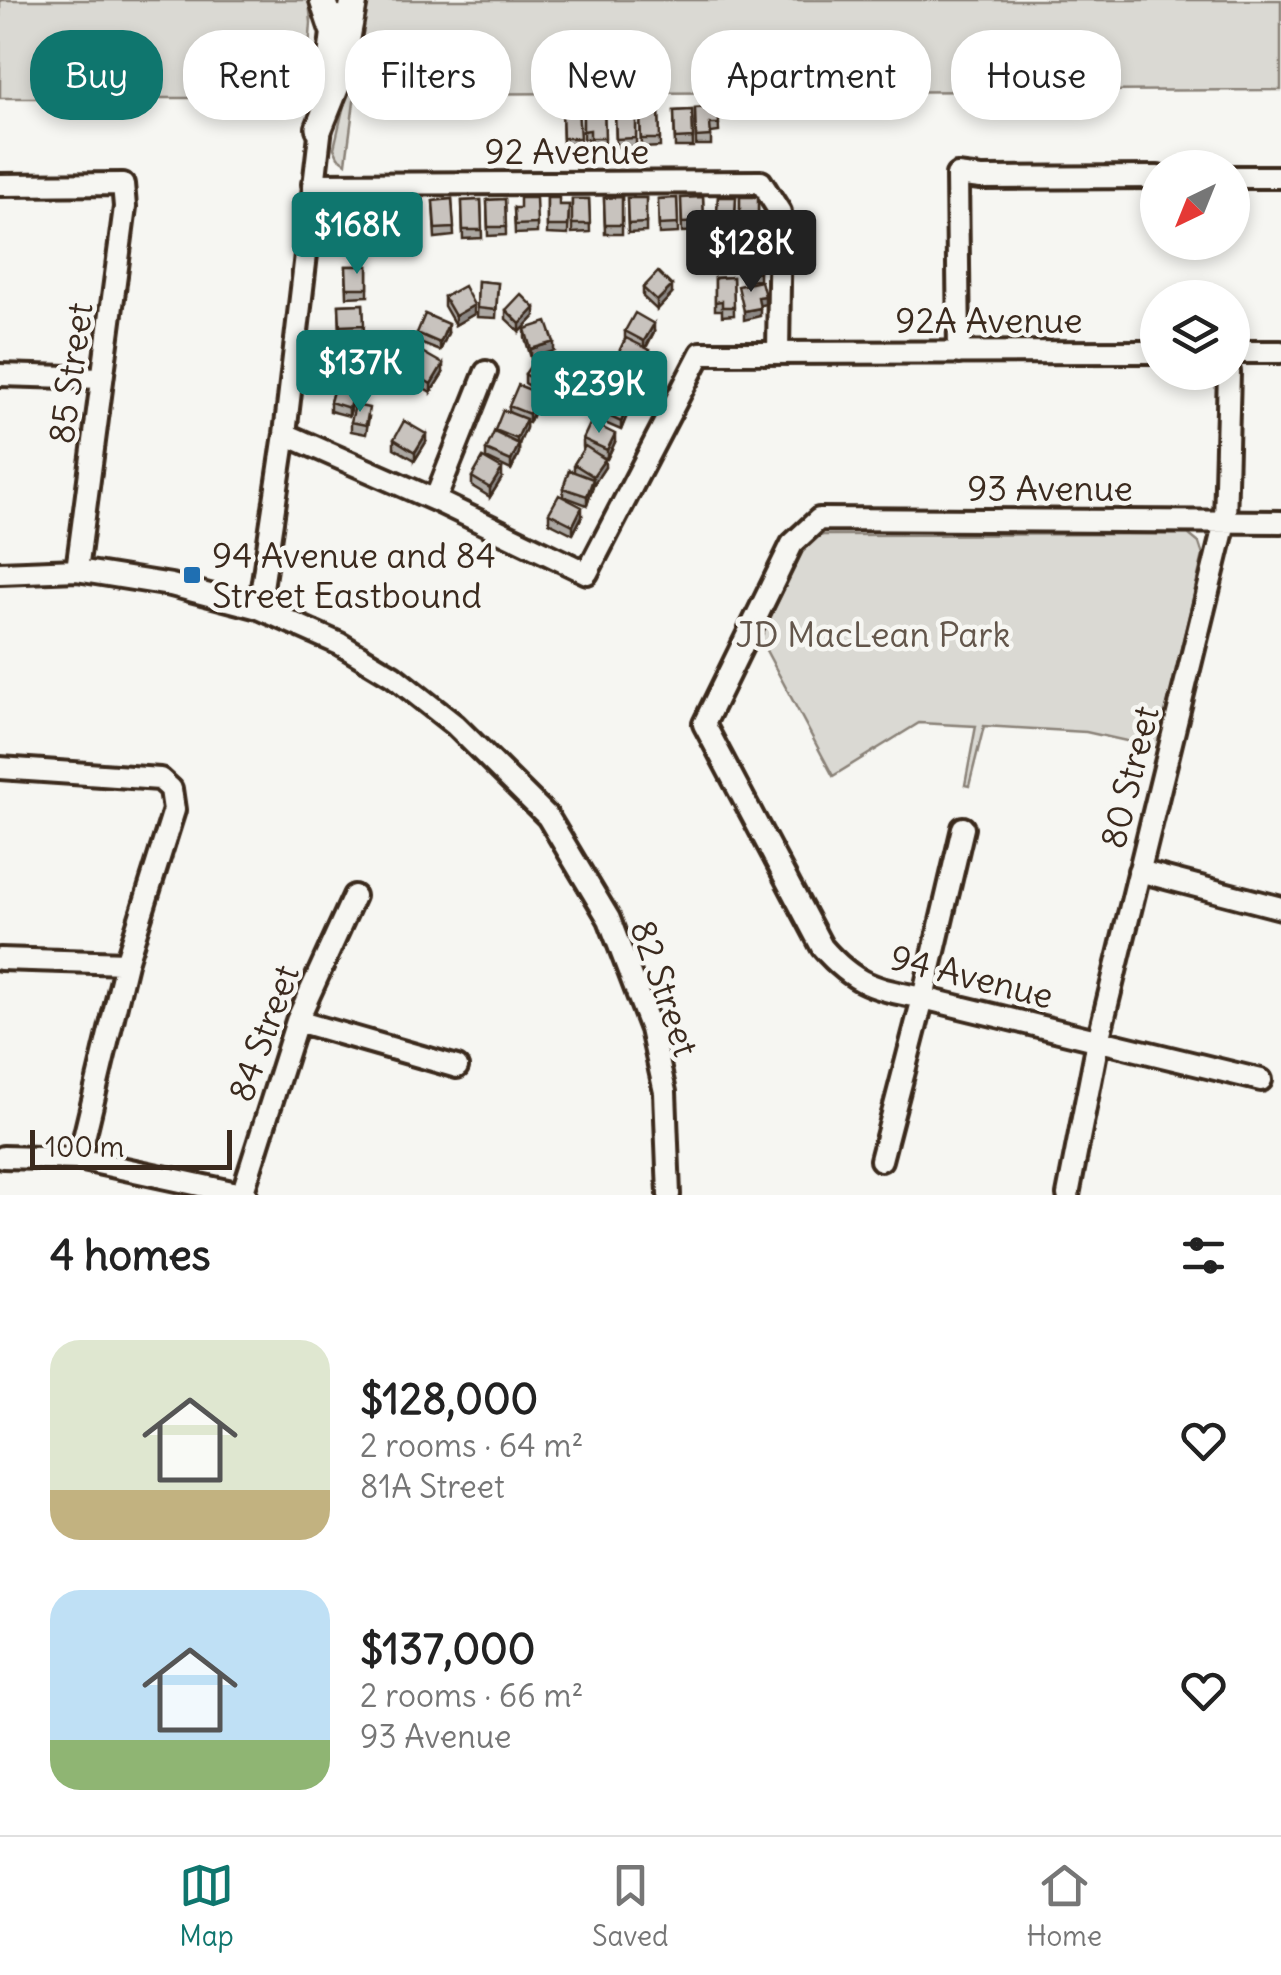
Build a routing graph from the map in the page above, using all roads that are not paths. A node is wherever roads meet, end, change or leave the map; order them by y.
1 (323, 0) edge
2 (336, 0) edge
3 (354, 0) edge
4 (332, 26) junction
5 (320, 128) junction
6 (1140, 177) edge
7 (1250, 177) edge
8 (1281, 177) edge
9 (314, 184) junction
10 (0, 185) edge
11 (1140, 352) edge
12 (1250, 352) edge
13 (1281, 352) edge
14 (960, 353) junction
15 (778, 354) junction
16 (486, 372) dead end
17 (0, 375) edge
18 (102, 378) junction
19 (1228, 390) edge
20 (285, 434) junction
21 (434, 500) junction
22 (1224, 522) junction
23 (1281, 522) edge
24 (264, 569) junction
25 (77, 570) junction
26 (0, 572) edge
27 (219, 598) junction
28 (259, 608) junction
29 (306, 629) junction
30 (710, 712) joint
31 (0, 768) edge
32 (963, 828) dead end
33 (1139, 871) junction
34 (354, 896) dead end
35 (1281, 908) edge
36 (0, 959) edge
37 (126, 963) junction
38 (923, 998) junction
39 (297, 1020) junction
40 (1098, 1041) junction
41 (457, 1067) dead end
42 (1260, 1080) dead end
43 (3, 1157) dead end
44 (79, 1159) junction
45 (881, 1160) dead end
46 (243, 1195) edge
47 (668, 1195) edge
48 (1068, 1195) edge

1 - 4 main road
2 - 4 street
3 - 5 main road
4 - 5 street
5 - 9 street
6 - 14 street
7 - 8 street
9 - 15 street, 92 Avenue
9 - 20 street
10 - 18 street, 85 Street
11 - 14 street, 92A Avenue
12 - 13 street
14 - 15 street, 92A Avenue
15 - 21 street, 92A Avenue
16 - 21 street
17 - 18 street
18 - 25 street, 85 Street
19 - 22 street, 80 Street
20 - 21 street
20 - 24 street
22 - 23 street, 93 Avenue
22 - 30 street, 93 Avenue
22 - 33 street, 80 Street
24 - 27 street
24 - 28 street
24 - 29 street
25 - 26 street
25 - 27 street
27 - 28 street
28 - 29 street
29 - 47 street, 82 Street
30 - 38 street, 94 Avenue
31 - 37 street
32 - 38 street
33 - 35 street
33 - 40 street, 80 Street
34 - 39 street, 84 Street
36 - 37 street
37 - 44 street
38 - 40 street, 94 Avenue
38 - 45 street
39 - 41 street
39 - 46 street, 84 Street
40 - 42 street, 94 Avenue
40 - 48 street, 80 Street
43 - 44 street
44 - 46 street

